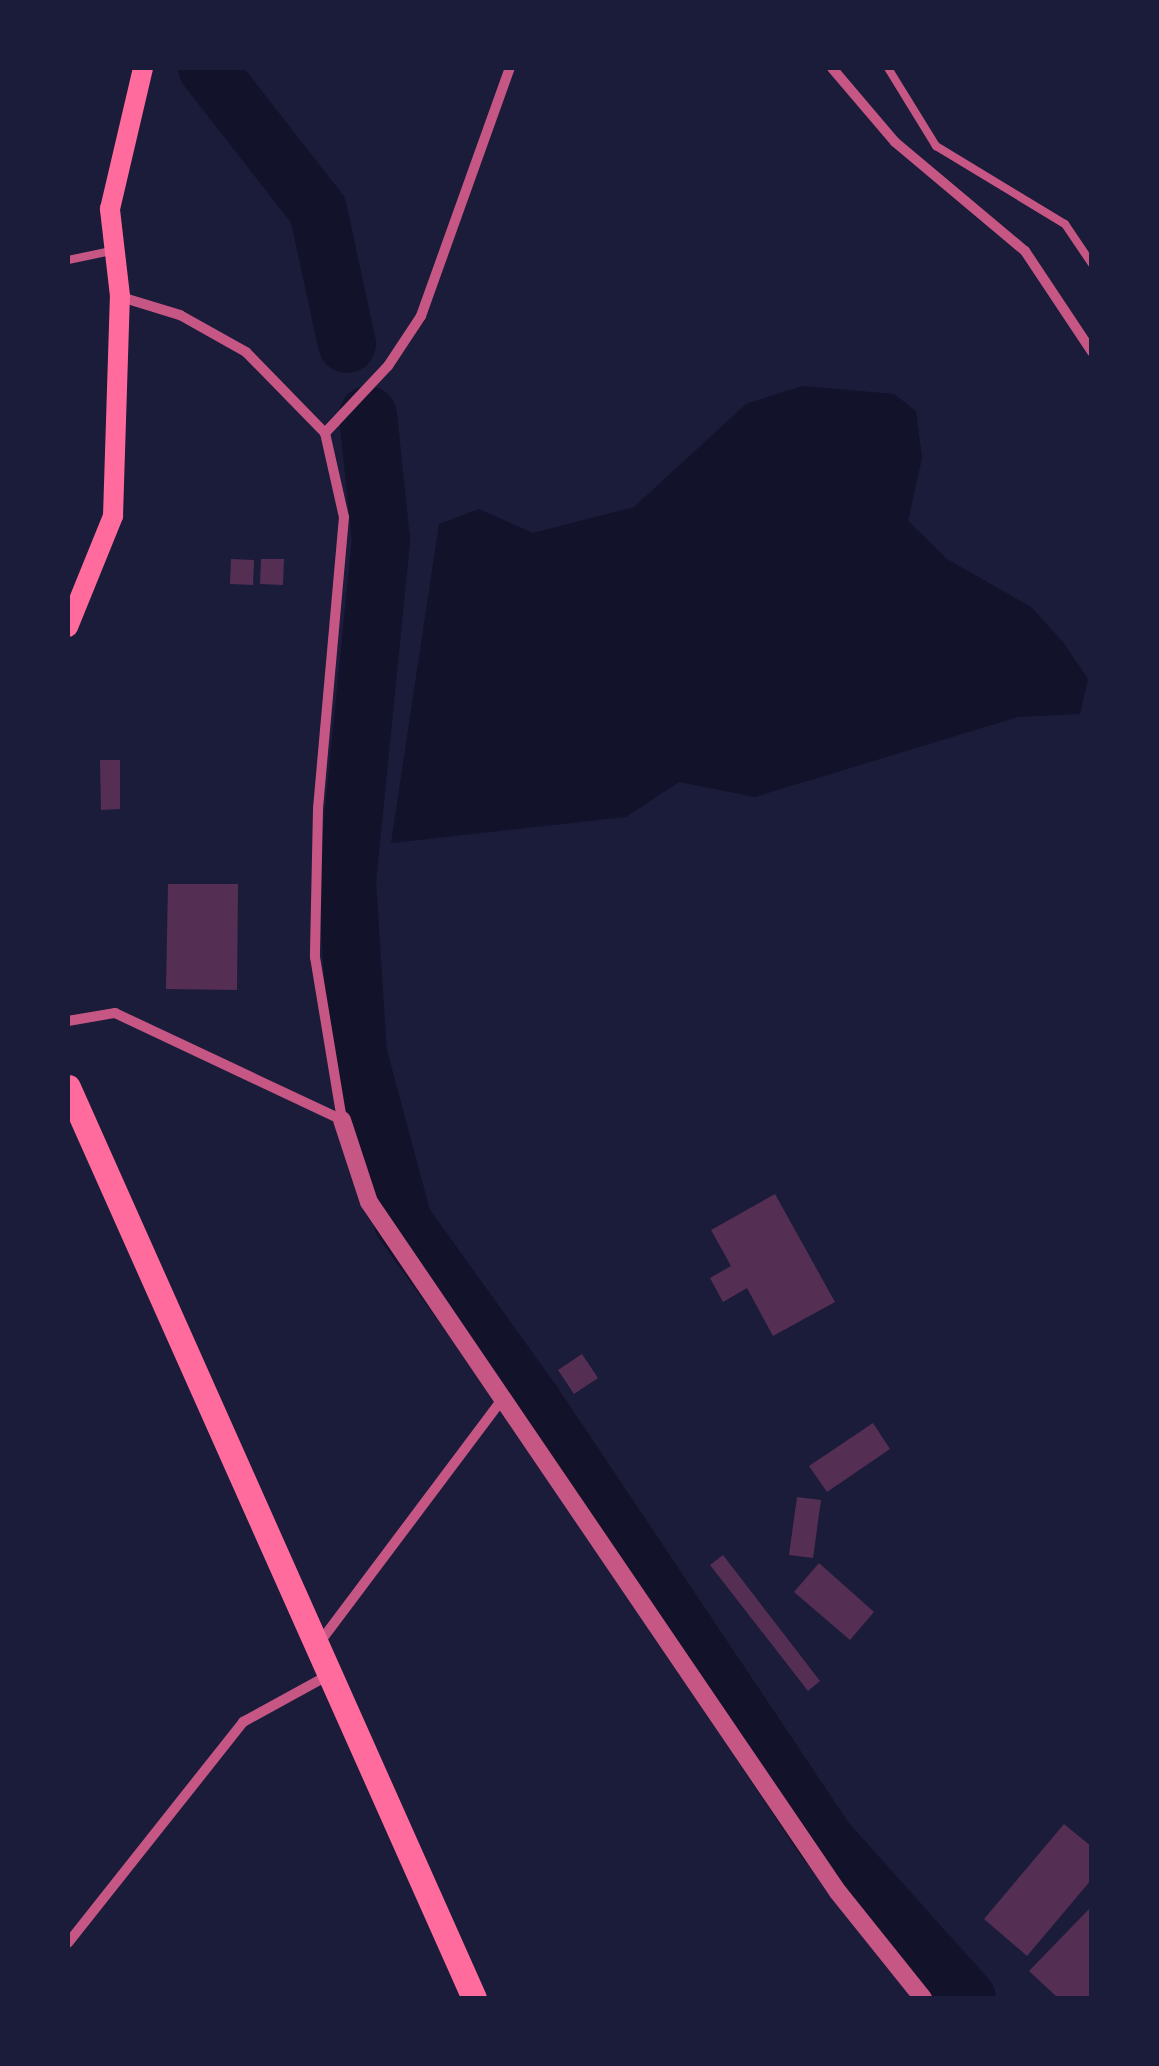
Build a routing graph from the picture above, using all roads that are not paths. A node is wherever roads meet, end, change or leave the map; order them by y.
1 (144, 68) edge
2 (510, 68) edge
3 (832, 68) edge
4 (888, 68) edge
5 (114, 250) junction
6 (68, 260) edge
7 (1092, 264) edge
8 (120, 296) junction
9 (1092, 352) edge
10 (325, 433) junction
11 (68, 627) edge
12 (68, 1021) edge
13 (68, 1087) edge
14 (342, 1120) junction
15 (503, 1398) junction
16 (316, 1647) junction
17 (330, 1675) junction
18 (68, 1944) edge
19 (474, 1998) edge
20 (923, 1998) edge

1 - 5 main road
2 - 10 street
3 - 9 street
4 - 7 lane
5 - 6 lane
5 - 8 main road
8 - 10 street
8 - 11 main road
10 - 14 street
12 - 14 street
13 - 16 main road
14 - 15 street
15 - 16 street
15 - 20 street
16 - 17 main road
17 - 18 street
17 - 19 main road

